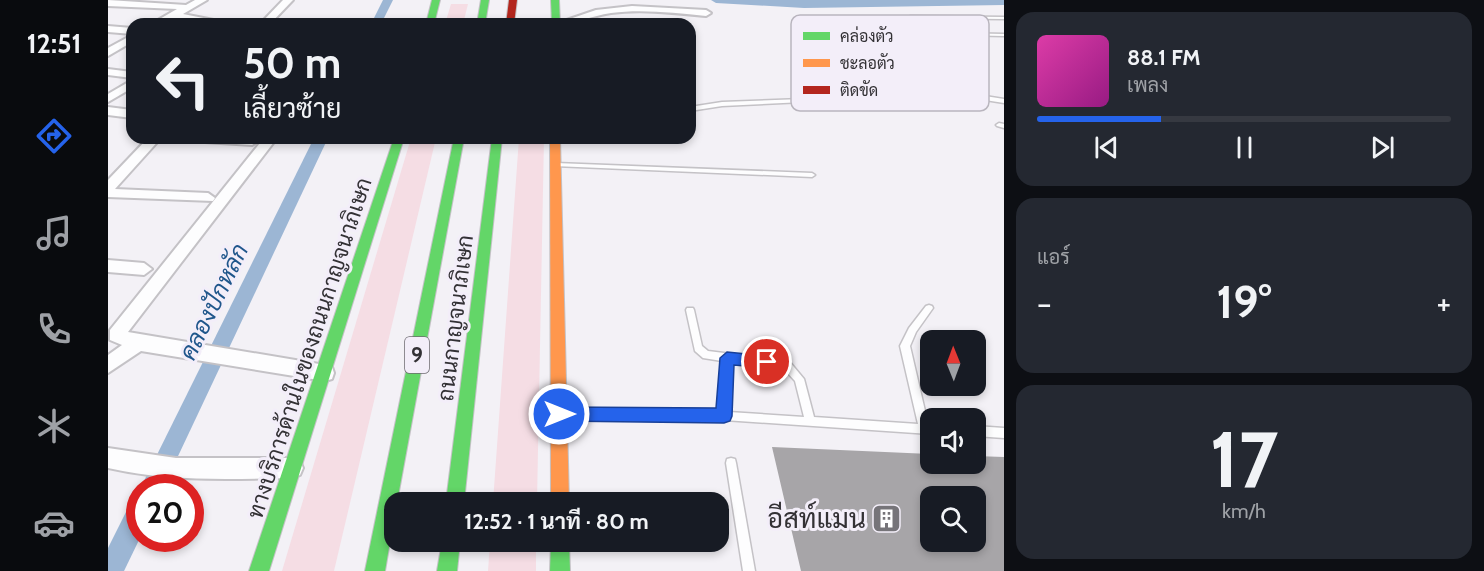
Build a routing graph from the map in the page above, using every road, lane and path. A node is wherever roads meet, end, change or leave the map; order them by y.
1 (202, 0) edge
2 (288, 0) edge
3 (436, 0) edge
4 (112, 2) edge
5 (485, 2) edge
6 (512, 3) edge
7 (184, 7) junction
8 (706, 13) dead end
9 (172, 15) junction
10 (167, 18) edge
11 (191, 18) edge
12 (271, 18) edge
13 (432, 18) edge
14 (482, 18) edge
15 (511, 18) edge
16 (576, 18) edge
17 (989, 18) edge
18 (1004, 18) edge
19 (108, 29) edge
20 (989, 35) edge
21 (1004, 35) edge
22 (126, 36) edge
23 (126, 41) edge
24 (108, 53) edge
25 (108, 72) edge
26 (126, 74) edge
27 (126, 87) edge
28 (108, 99) edge
29 (989, 99) edge
30 (791, 101) edge
31 (1004, 101) edge
32 (696, 103) edge
33 (722, 104) junction
34 (696, 108) edge
35 (108, 111) edge
36 (126, 113) edge
37 (149, 144) edge
38 (266, 144) edge
39 (397, 144) edge
40 (458, 144) edge
41 (496, 144) edge
42 (555, 144) edge
43 (555, 165) junction
44 (812, 175) dead end
45 (108, 188) edge
46 (108, 193) edge
47 (208, 198) dead end
48 (108, 266) edge
49 (144, 269) dead end
50 (929, 308) dead end
51 (690, 310) dead end
52 (116, 322) edge
53 (138, 343) junction
54 (727, 358) junction
55 (108, 365) edge
56 (325, 373) junction
57 (922, 408) edge
58 (559, 414) junction
59 (724, 416) junction
60 (810, 421) junction
61 (920, 428) edge
62 (986, 432) edge
63 (1004, 433) edge
64 (116, 460) edge
65 (731, 463) dead end
66 (292, 468) junction
67 (456, 492) edge
68 (560, 492) edge
69 (450, 552) edge
70 (560, 552) edge
71 (259, 571) edge
72 (375, 571) edge
73 (447, 571) edge
74 (560, 571) edge
75 (749, 571) edge

1 - 7 street
2 - 12 street
3 - 13 main road
4 - 7 street
5 - 14 main road
6 - 15 main road
7 - 9 street
8 - 16 street
9 - 10 street
9 - 11 street
17 - 18 lane
19 - 22 street
20 - 21 lane
23 - 24 street
25 - 26 street
27 - 28 street
29 - 31 lane
30 - 33 lane
32 - 33 lane
33 - 34 lane
35 - 36 street
37 - 45 street
38 - 52 street
39 - 56 main road, ทางบริการด้านในของถนนกาญจนาภิเษก
40 - 72 main road, ถนนกาญจนาภิเษก / 9
41 - 67 main road, ถนนกาญจนาภิเษก
42 - 43 main road
43 - 44 lane
43 - 58 main road
46 - 47 street
48 - 49 street
50 - 57 lane
51 - 54 lane
52 - 53 street
53 - 55 street
53 - 56 street
54 - 59 lane
54 - 60 lane
56 - 66 main road, ทางบริการด้านในของถนนกาญจนาภิเษก
58 - 59 lane
58 - 68 main road
59 - 60 lane
60 - 61 lane
62 - 63 lane
64 - 66 street
65 - 75 lane
66 - 71 main road, ทางบริการด้านในของถนนกาญจนาภิเษก
69 - 73 main road
70 - 74 main road

